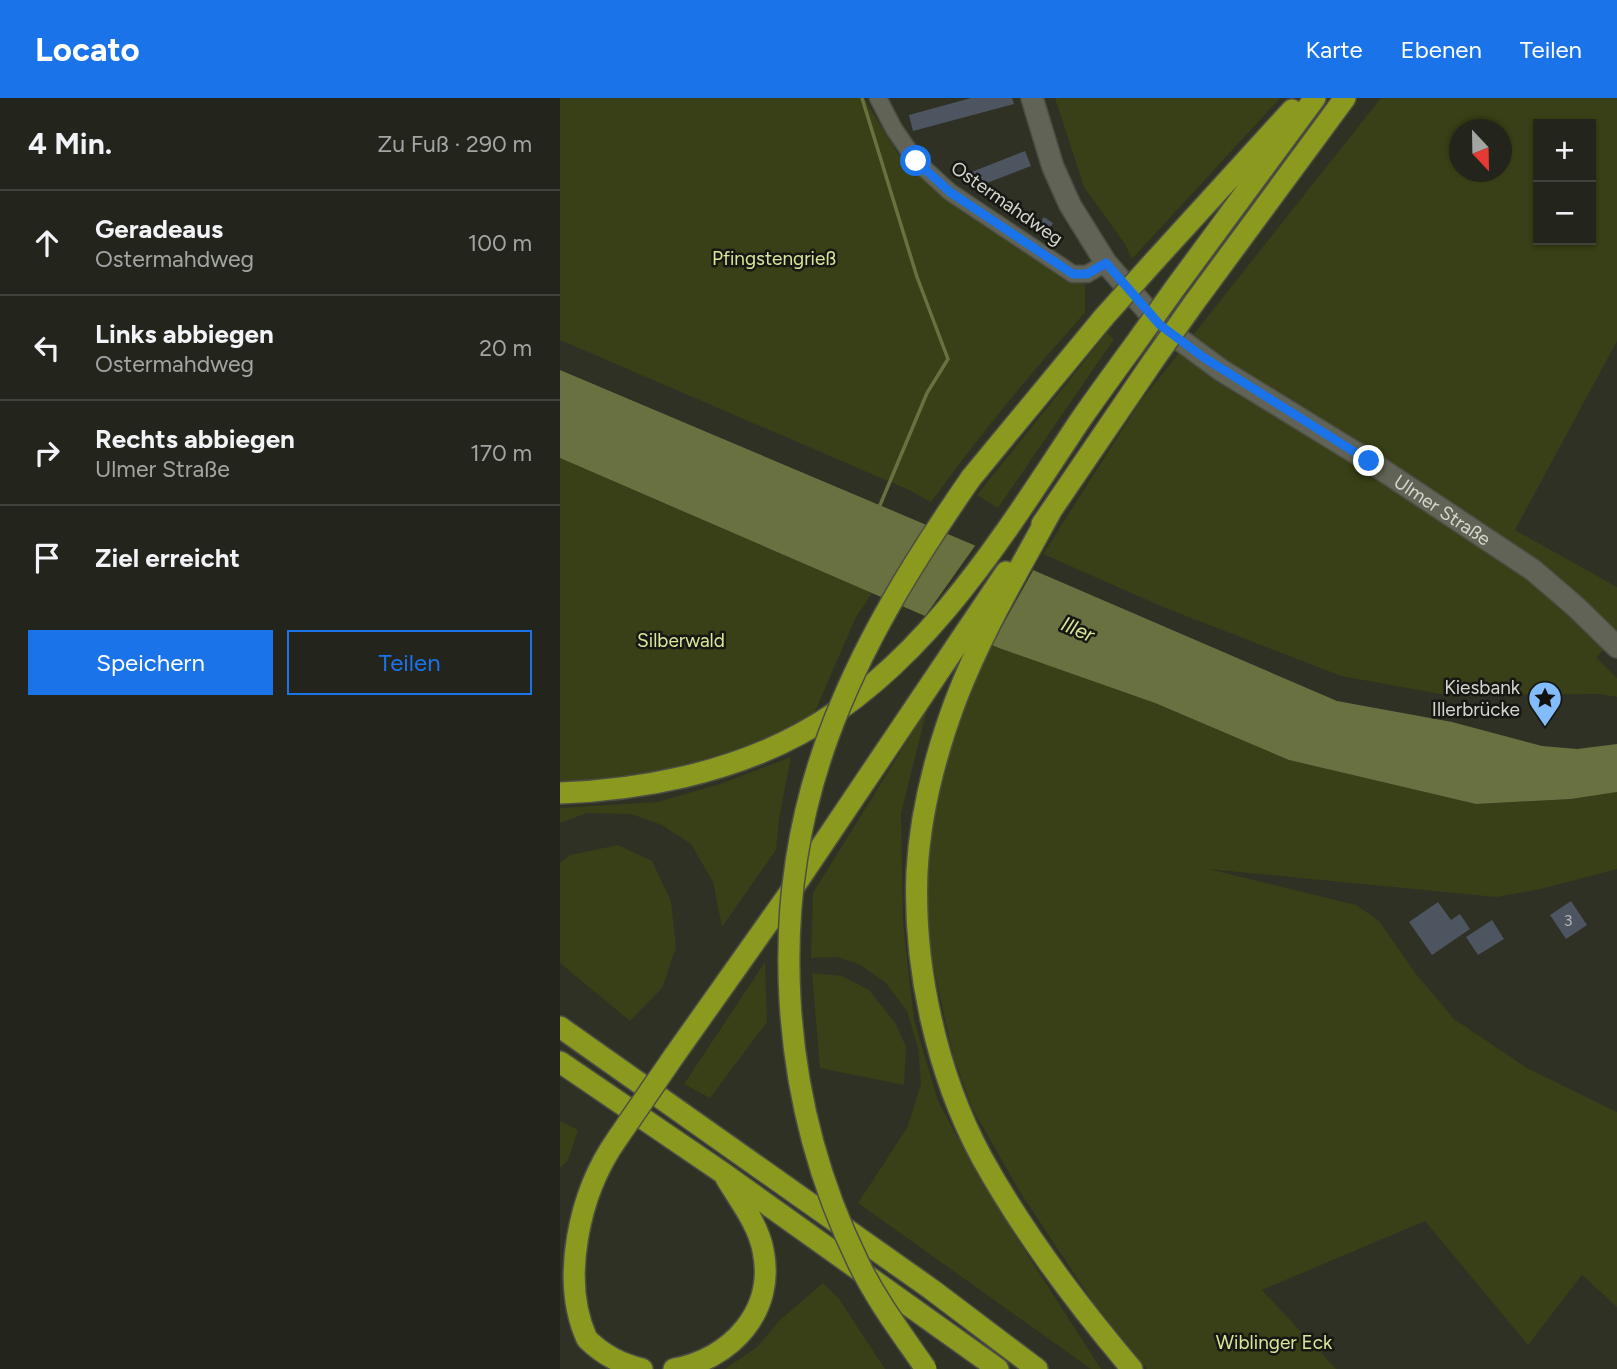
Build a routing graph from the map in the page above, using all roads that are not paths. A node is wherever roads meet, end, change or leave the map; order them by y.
1 (878, 98) edge
2 (1032, 98) edge
3 (1303, 98) edge
4 (1315, 98) edge
5 (1345, 98) edge
6 (1106, 263) junction
7 (1050, 513) junction
8 (1617, 647) edge
9 (560, 793) edge
10 (560, 1027) edge
11 (560, 1062) edge
12 (723, 1173) junction
13 (642, 1369) edge
14 (674, 1369) edge
15 (926, 1369) edge
16 (998, 1369) edge
17 (1037, 1369) edge
18 (1132, 1369) edge

1 - 6 street, Ostermahdweg
2 - 6 main road, Ulmer Straße
3 - 15 highway, bridge
4 - 9 highway, bridge
5 - 7 highway, bridge
6 - 8 main road, Ulmer Straße
7 - 13 highway, bridge
7 - 18 highway
10 - 17 highway
11 - 12 highway
12 - 14 highway
12 - 16 highway

